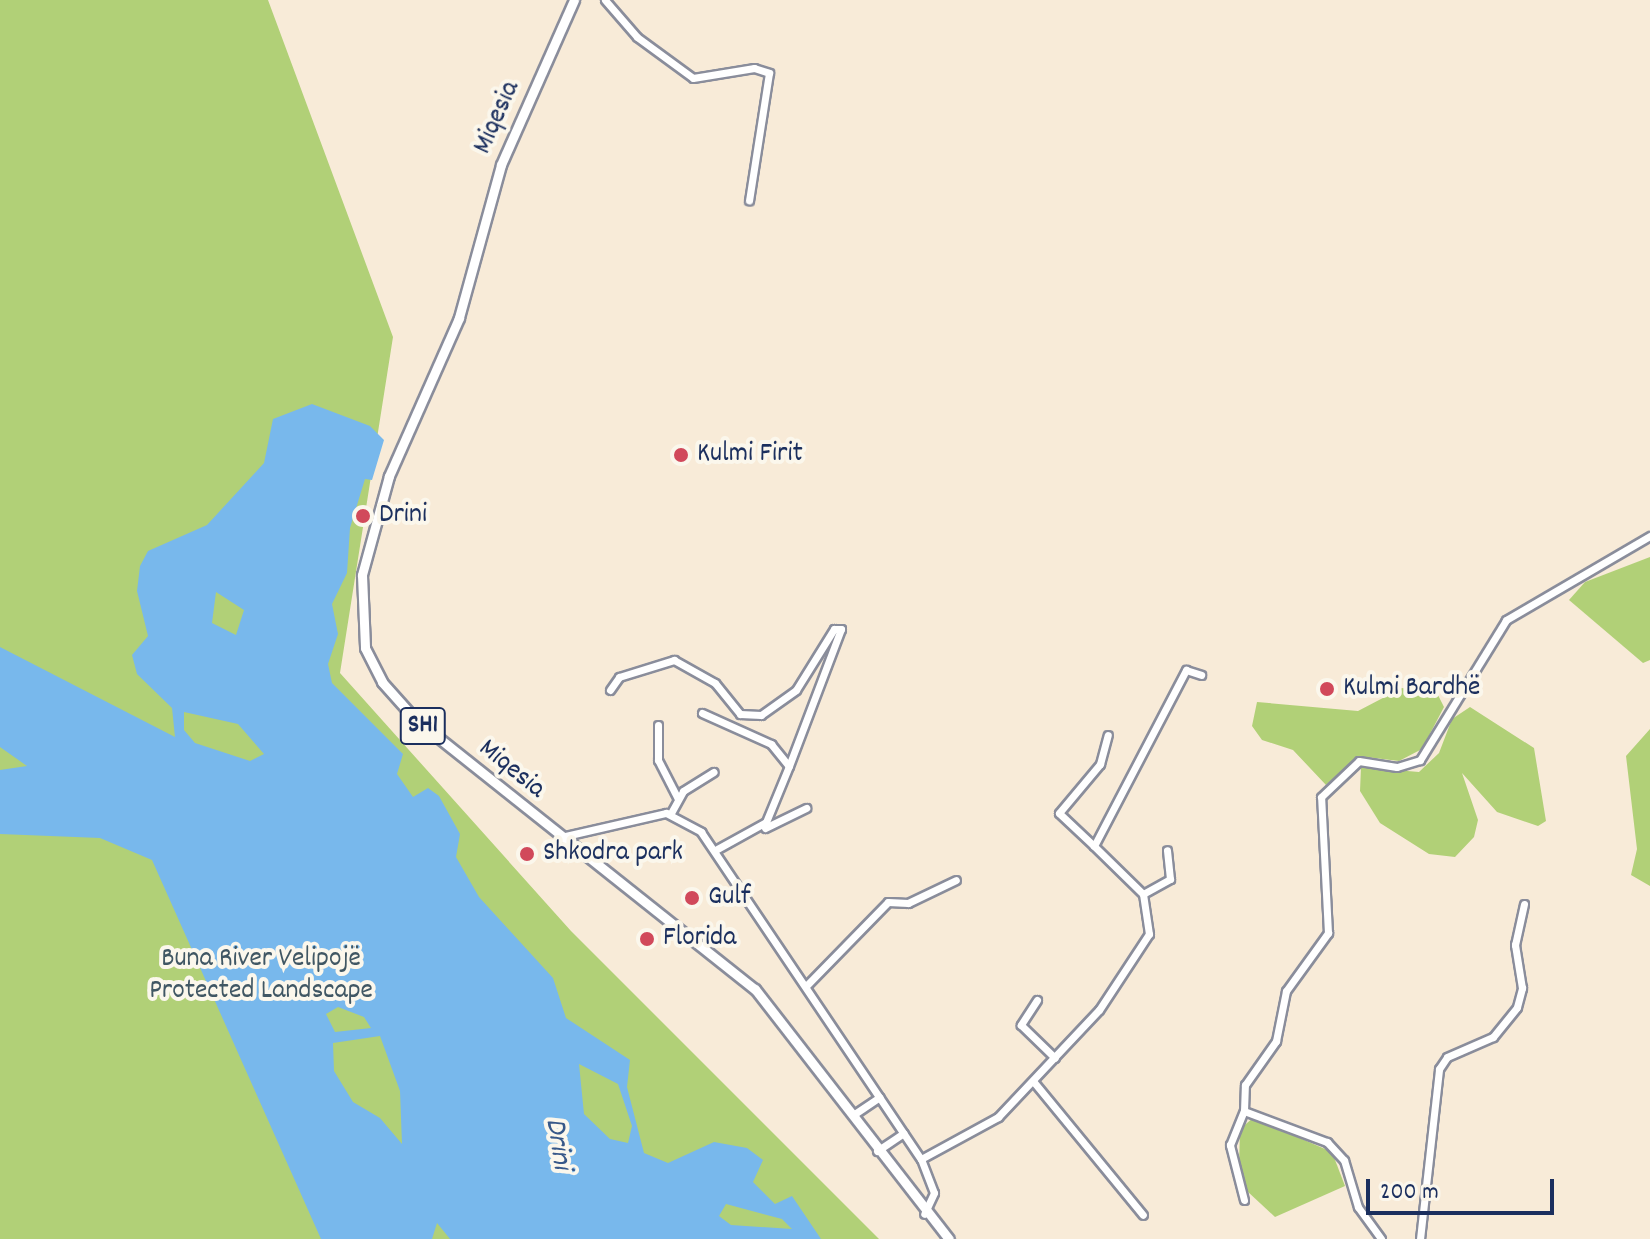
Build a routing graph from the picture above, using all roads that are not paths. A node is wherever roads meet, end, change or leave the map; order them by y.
1 (574, 0) edge
2 (605, 0) edge
3 (749, 200) dead end
4 (1650, 536) edge
5 (1201, 675) dead end
6 (610, 690) dead end
7 (702, 713) dead end
8 (658, 725) dead end
9 (1108, 735) dead end
10 (789, 766) junction
11 (714, 772) dead end
12 (677, 797) junction
13 (806, 808) dead end
14 (671, 813) junction
15 (753, 832) junction
16 (561, 837) junction
17 (1094, 846) junction
18 (717, 849) junction
19 (1167, 850) dead end
20 (956, 880) dead end
21 (1143, 894) junction
22 (1524, 904) dead end
23 (806, 986) junction
24 (1037, 1000) dead end
25 (1055, 1058) junction
26 (1033, 1081) junction
27 (880, 1097) junction
28 (1244, 1111) junction
29 (853, 1115) junction
30 (904, 1133) junction
31 (877, 1151) junction
32 (921, 1159) junction
33 (1244, 1200) dead end
34 (924, 1214) junction
35 (1143, 1215) dead end
36 (949, 1239) edge
37 (1381, 1239) edge
38 (1420, 1239) edge

1 - 16 main road, Miqesia / SH1
2 - 3 street
4 - 28 street
5 - 17 street
6 - 10 street
7 - 10 street
8 - 12 street
9 - 17 street
10 - 15 street
11 - 12 street
12 - 14 street
13 - 15 street
14 - 16 street
14 - 18 street
15 - 18 street
16 - 29 main road, Miqesia / SH1
17 - 21 street
18 - 23 street
19 - 21 street
20 - 23 street
21 - 25 street
22 - 38 street
23 - 27 street
24 - 25 street
25 - 26 street
26 - 32 street
26 - 35 street
27 - 29 street
27 - 30 street
28 - 33 street
28 - 37 street
29 - 31 main road, Miqesia / SH1
30 - 31 street
30 - 32 street
31 - 34 main road, Miqesia / SH1
32 - 34 street
34 - 36 main road, Miqesia / SH1

